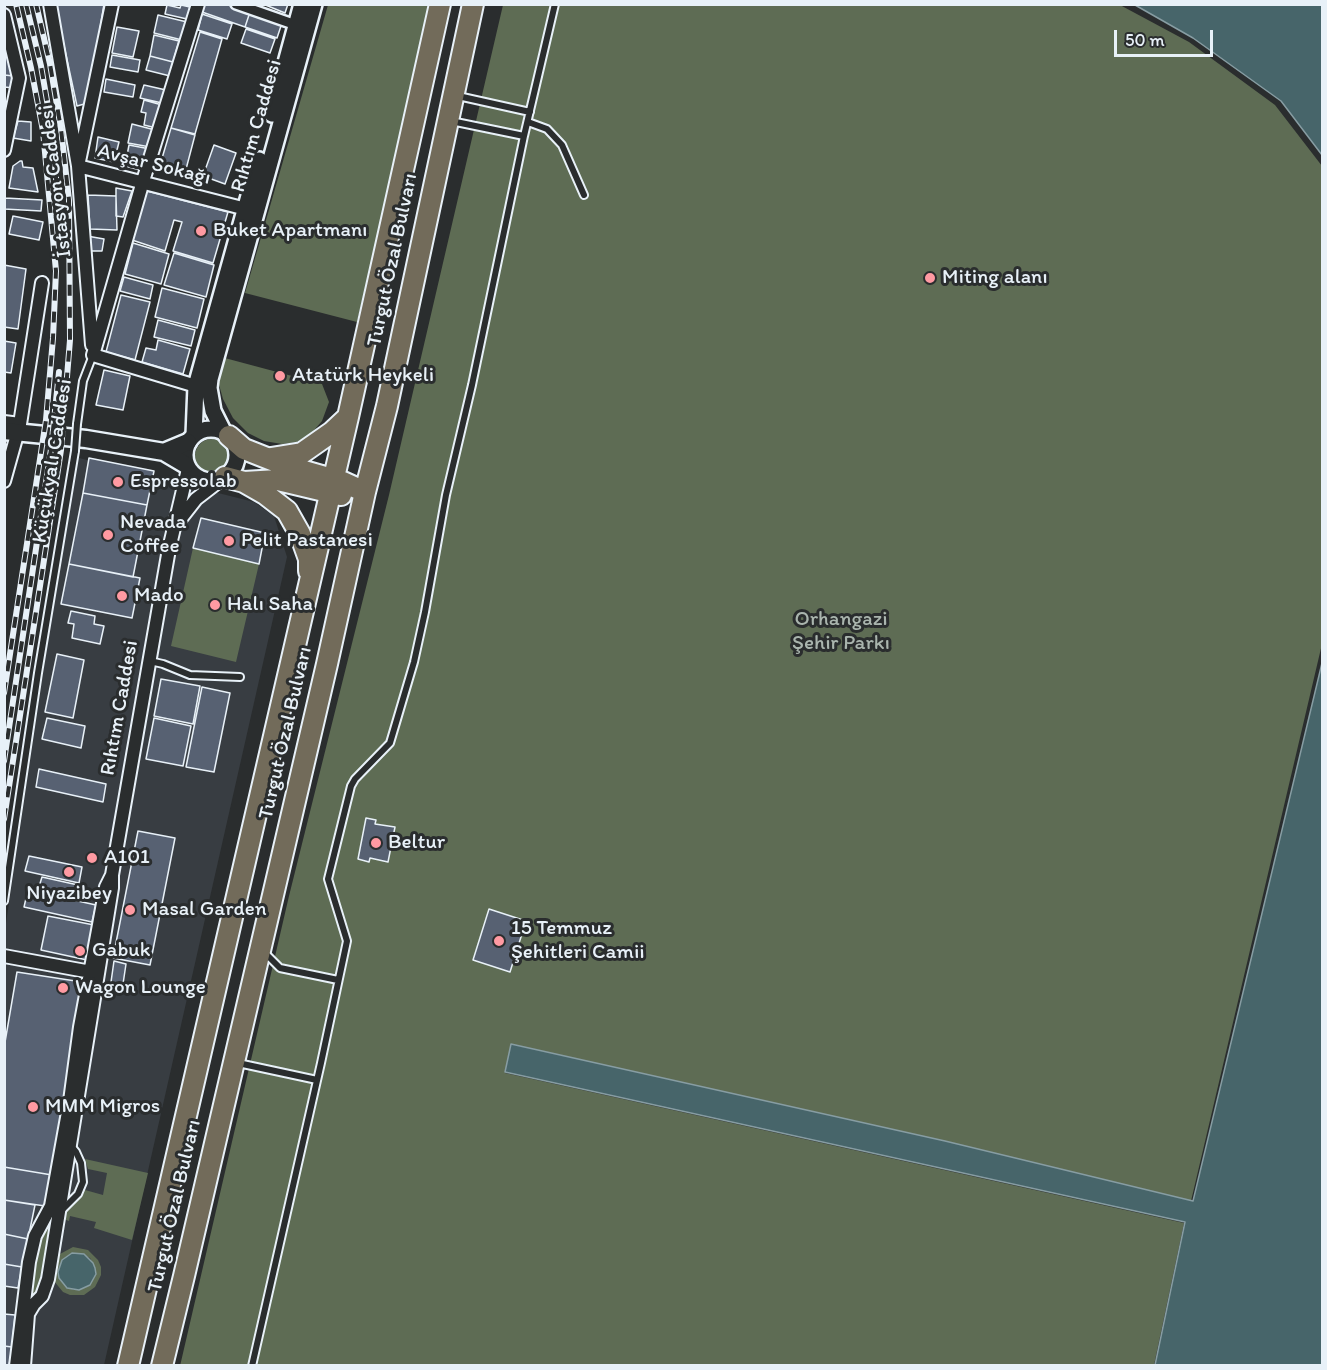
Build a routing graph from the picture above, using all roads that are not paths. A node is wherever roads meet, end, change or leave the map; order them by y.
1 (50, 4) edge
2 (112, 4) edge
3 (198, 4) edge
4 (236, 4) edge
5 (303, 4) edge
6 (314, 4) edge
7 (440, 4) edge
8 (473, 4) edge
9 (555, 4) edge
10 (4, 15) edge
11 (296, 25) junction
12 (455, 95) junction
13 (530, 112) junction
14 (447, 120) junction
15 (528, 122) junction
16 (524, 136) junction
17 (5, 146) edge
18 (78, 166) junction
19 (143, 181) junction
20 (584, 195) dead end
21 (250, 209) junction
22 (42, 283) dead end
23 (93, 355) junction
24 (196, 386) junction
25 (348, 417) junction
26 (14, 428) edge
27 (226, 435) junction
28 (191, 438) junction
29 (80, 445) junction
30 (8, 452) edge
31 (164, 452) junction
32 (268, 458) junction
33 (187, 467) junction
34 (230, 479) junction
35 (4, 481) edge
36 (331, 486) junction
37 (365, 492) junction
38 (169, 549) junction
39 (308, 588) junction
40 (149, 661) junction
41 (240, 677) dead end
42 (112, 875) junction
43 (4, 901) edge
44 (260, 948) junction
45 (4, 956) edge
46 (91, 972) junction
47 (338, 980) junction
48 (90, 997) junction
49 (233, 1062) junction
50 (317, 1080) junction
51 (68, 1144) junction
52 (58, 1214) junction
53 (16, 1365) edge
54 (24, 1365) edge
55 (128, 1365) edge
56 (162, 1365) edge
57 (252, 1365) edge

1 - 18 street, İstasyon Caddesi
2 - 18 street
3 - 19 street, Küçükyalı Caddesi
4 - 11 street
5 - 11 street, Rıhtım Caddesi
6 - 21 street, Rıhtım Caddesi
7 - 25 highway, Turgut Özal Bulvarı
8 - 12 highway, Turgut Özal Bulvarı
9 - 13 lane
10 - 17 street
11 - 21 street, Rıhtım Caddesi
12 - 13 lane
12 - 14 highway, Turgut Özal Bulvarı
13 - 15 lane
14 - 16 lane
14 - 37 highway, Turgut Özal Bulvarı
15 - 16 lane
15 - 20 lane
16 - 47 lane
18 - 19 street, Avşar Sokağı
18 - 23 street, İstasyon Caddesi
19 - 21 street, Avşar Sokağı
19 - 23 street, Küçükyalı Caddesi
21 - 24 street, Rıhtım Caddesi
21 - 27 street, Rıhtım Caddesi
22 - 26 street
23 - 24 street
23 - 29 lane, Küçükyalı Caddesi, bridge
24 - 28 street, Rıhtım Caddesi
25 - 32 highway
25 - 36 highway, Turgut Özal Bulvarı
26 - 29 main road
26 - 30 street
27 - 28 street
27 - 32 highway
27 - 34 street
28 - 31 main road
28 - 33 street
29 - 31 main road
29 - 43 lane, Küçükyalı Caddesi
30 - 35 street
31 - 33 main road
32 - 36 highway
33 - 34 street
33 - 38 street, Rıhtım Caddesi
34 - 36 highway
34 - 38 street, Rıhtım Caddesi
34 - 39 highway
36 - 37 highway
36 - 39 highway, Turgut Özal Bulvarı
37 - 44 highway, Turgut Özal Bulvarı
38 - 40 street, Rıhtım Caddesi
39 - 55 highway, Turgut Özal Bulvarı
40 - 41 lane
40 - 42 street, Rıhtım Caddesi
42 - 46 street, Rıhtım Caddesi
42 - 48 street, Rıhtım Caddesi
44 - 47 lane
44 - 49 highway, Turgut Özal Bulvarı
45 - 46 street
46 - 48 street, Rıhtım Caddesi
47 - 50 lane
48 - 51 street
48 - 53 street
49 - 50 lane
49 - 56 highway, Turgut Özal Bulvarı
50 - 57 lane
51 - 52 street
51 - 52 lane
52 - 54 street

